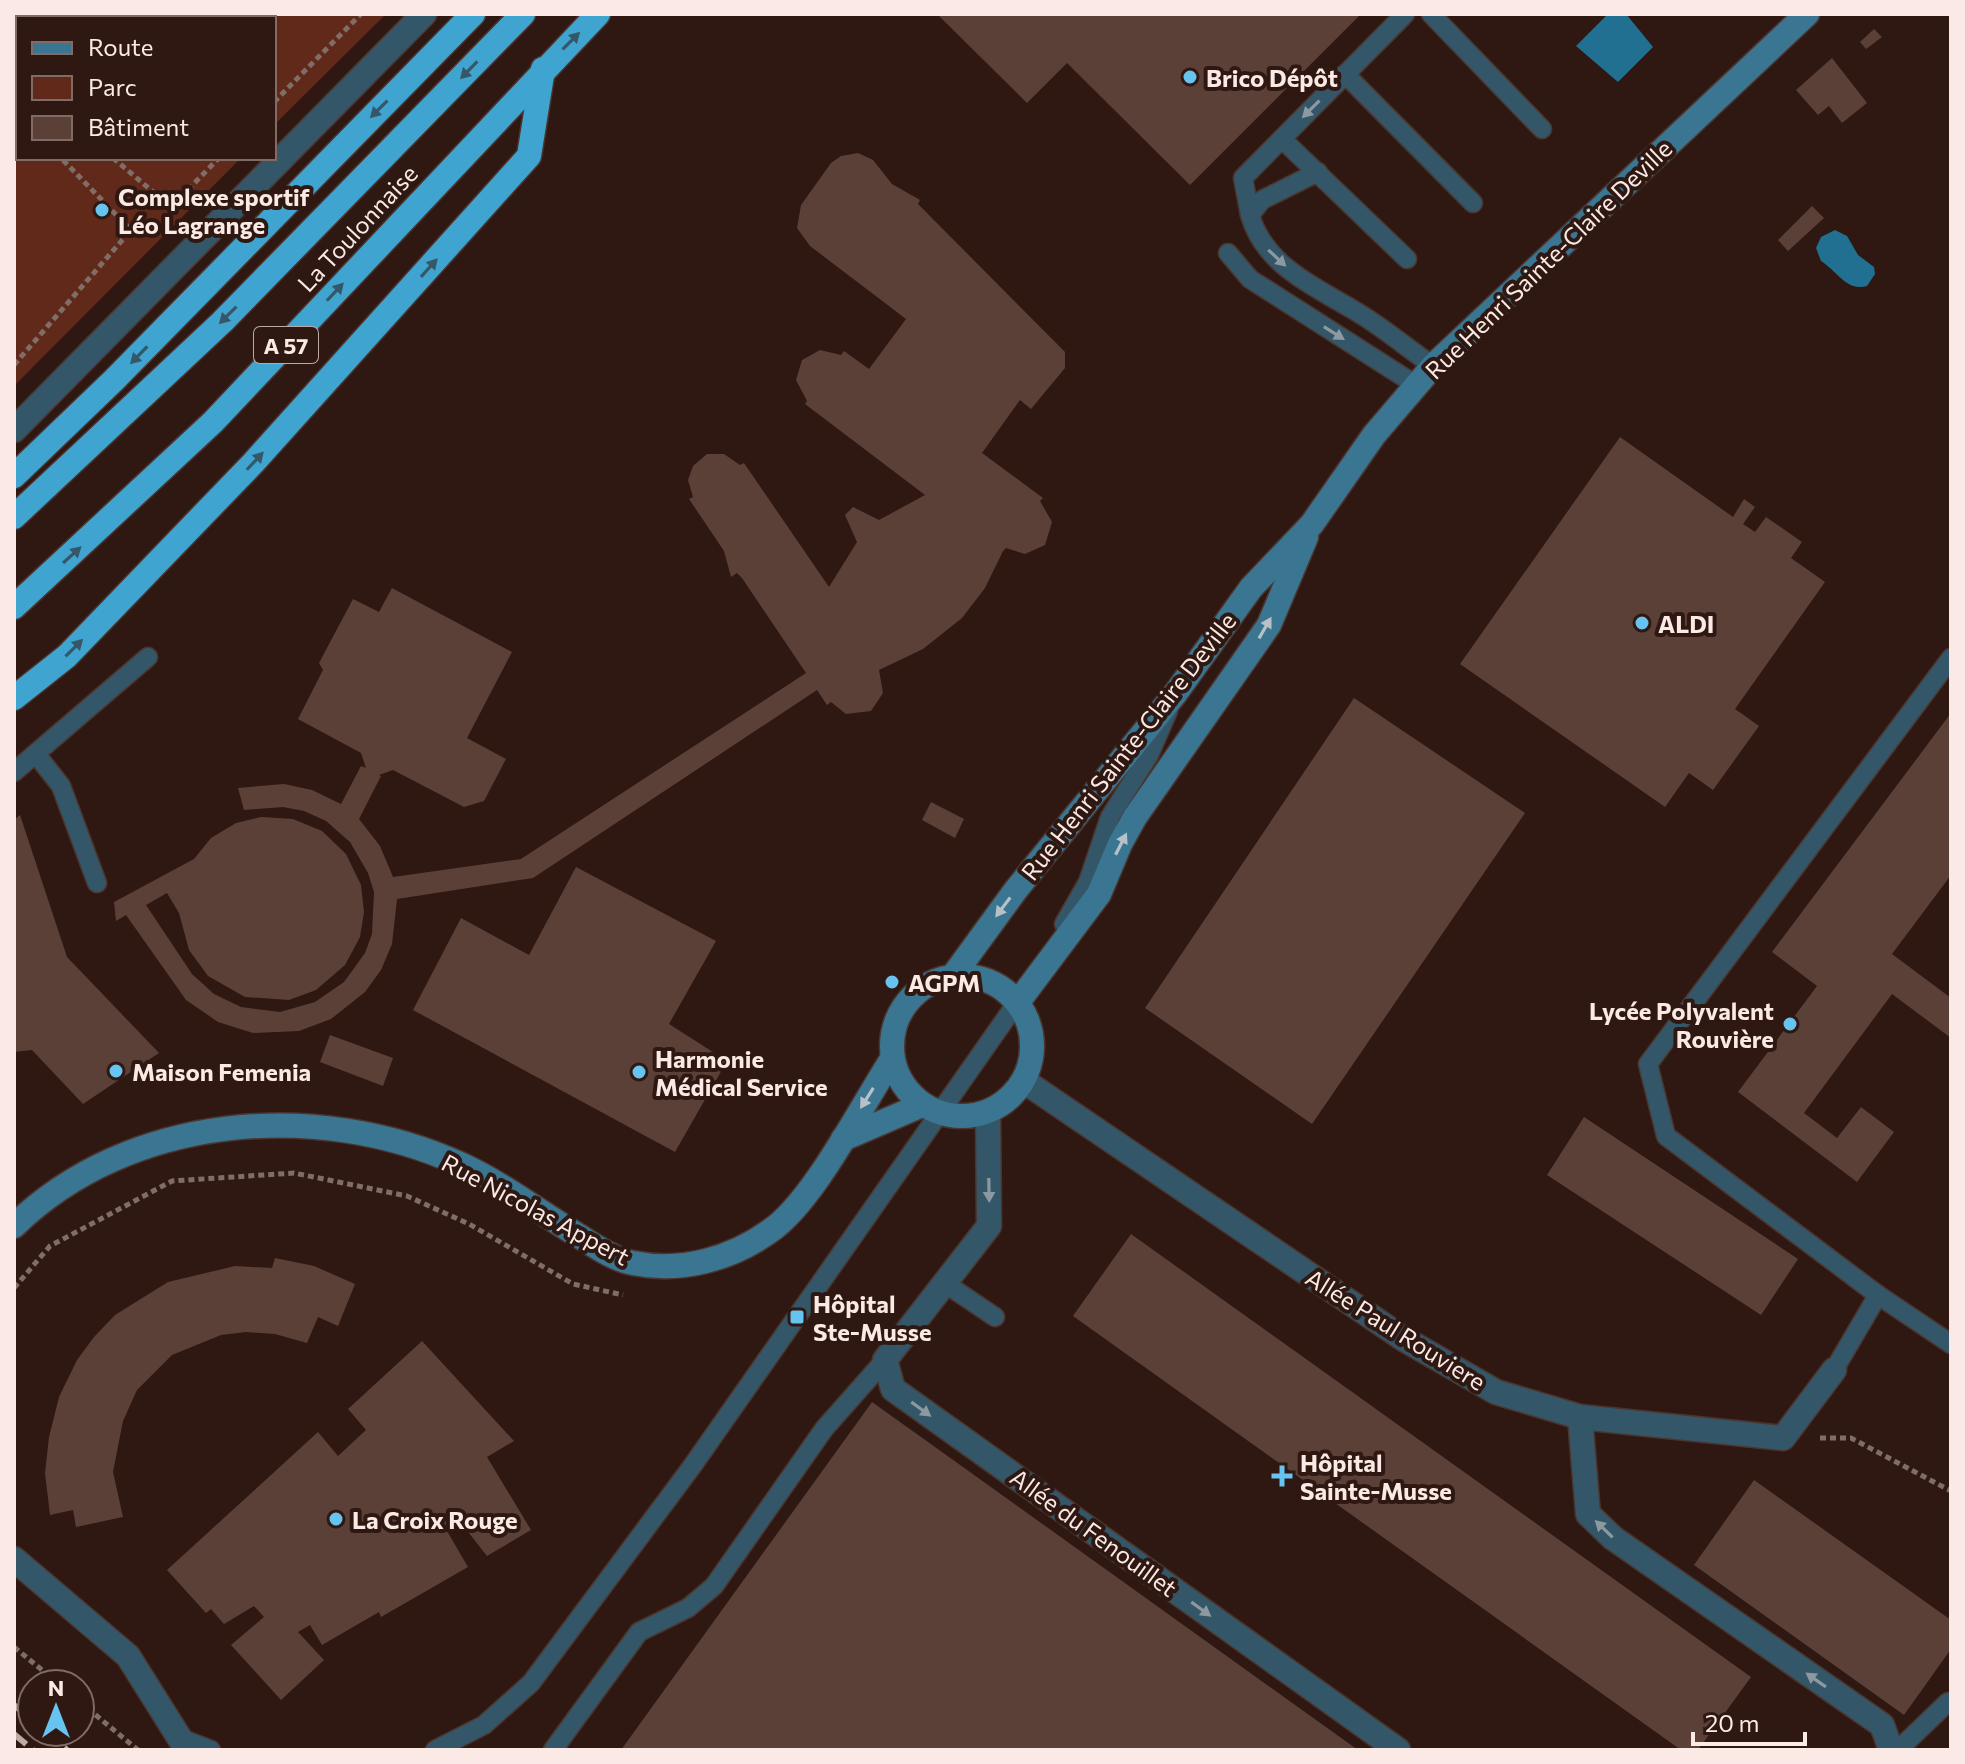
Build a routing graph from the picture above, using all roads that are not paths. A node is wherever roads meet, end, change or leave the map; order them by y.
1 (424, 14) edge
2 (473, 14) edge
3 (523, 14) edge
4 (598, 14) edge
5 (1405, 14) edge
6 (1431, 14) edge
7 (1807, 14) edge
8 (543, 69) junction
9 (1345, 74) junction
10 (1542, 129) dead end
11 (1282, 139) junction
12 (1318, 172) junction
13 (1473, 203) dead end
14 (1250, 215) junction
15 (1228, 253) dead end
16 (1407, 259) dead end
17 (1433, 366) junction
18 (1416, 385) junction
19 (14, 430) edge
20 (14, 476) edge
21 (14, 517) edge
22 (1312, 524) junction
23 (14, 607) edge
24 (148, 657) dead end
25 (1951, 658) edge
26 (1175, 694) junction
27 (14, 698) edge
28 (36, 754) junction
29 (14, 772) edge
30 (97, 883) dead end
31 (953, 976) junction
32 (1018, 1002) junction
33 (892, 1059) junction
34 (1024, 1081) junction
35 (930, 1109) junction
36 (988, 1112) junction
37 (843, 1139) junction
38 (14, 1226) edge
39 (946, 1284) junction
40 (1878, 1295) junction
41 (995, 1317) dead end
42 (1951, 1344) edge
43 (885, 1360) junction
44 (1834, 1370) joint
45 (1580, 1417) junction
46 (14, 1559) edge
47 (1948, 1702) dead end
48 (183, 1744) edge
49 (211, 1750) edge
50 (435, 1750) edge
51 (553, 1750) edge
52 (1398, 1750) edge
53 (1891, 1750) edge
54 (1898, 1750) edge

1 - 19 street
2 -> 20 highway
3 -> 21 highway, La Toulonnaise / A 57
8 -> 4 highway, La Toulonnaise / A 57
5 - 9 lane
6 - 10 lane
7 - 17 main road, Rue Henri Sainte-Claire Deville
23 -> 8 highway, La Toulonnaise / A 57
27 -> 8 highway
9 -> 11 lane
9 - 13 lane
11 - 12 lane
11 - 14 lane
12 - 14 lane
12 - 16 lane
14 -> 17 lane
15 -> 18 lane
17 - 18 main road, Rue Henri Sainte-Claire Deville
18 - 22 main road, Rue Henri Sainte-Claire Deville
22 - 26 main road, Rue Henri Sainte-Claire Deville
32 -> 22 main road, Rue Henri Sainte-Claire Deville
24 - 28 lane
25 - 40 lane
26 -> 31 main road, Rue Henri Sainte-Claire Deville
26 - 32 lane
28 - 29 lane
28 - 30 lane
31 - 32 main road
31 - 33 main road
32 - 34 main road
32 - 35 lane
33 - 35 main road
33 -> 37 main road, Rue Nicolas Appert
34 - 36 main road
34 - 45 street, Allée Paul Rouviere
35 - 36 main road
35 - 37 main road
35 - 50 lane
36 -> 39 street
37 - 38 main road, Rue Nicolas Appert
39 - 41 lane
39 - 43 street
40 - 42 lane
40 - 44 lane
43 - 51 lane
43 -> 52 street, Allée du Fenouillet
44 - 45 street, Allée Paul Rouviere
53 -> 45 street
46 - 48 street
47 - 54 lane
48 - 49 lane

